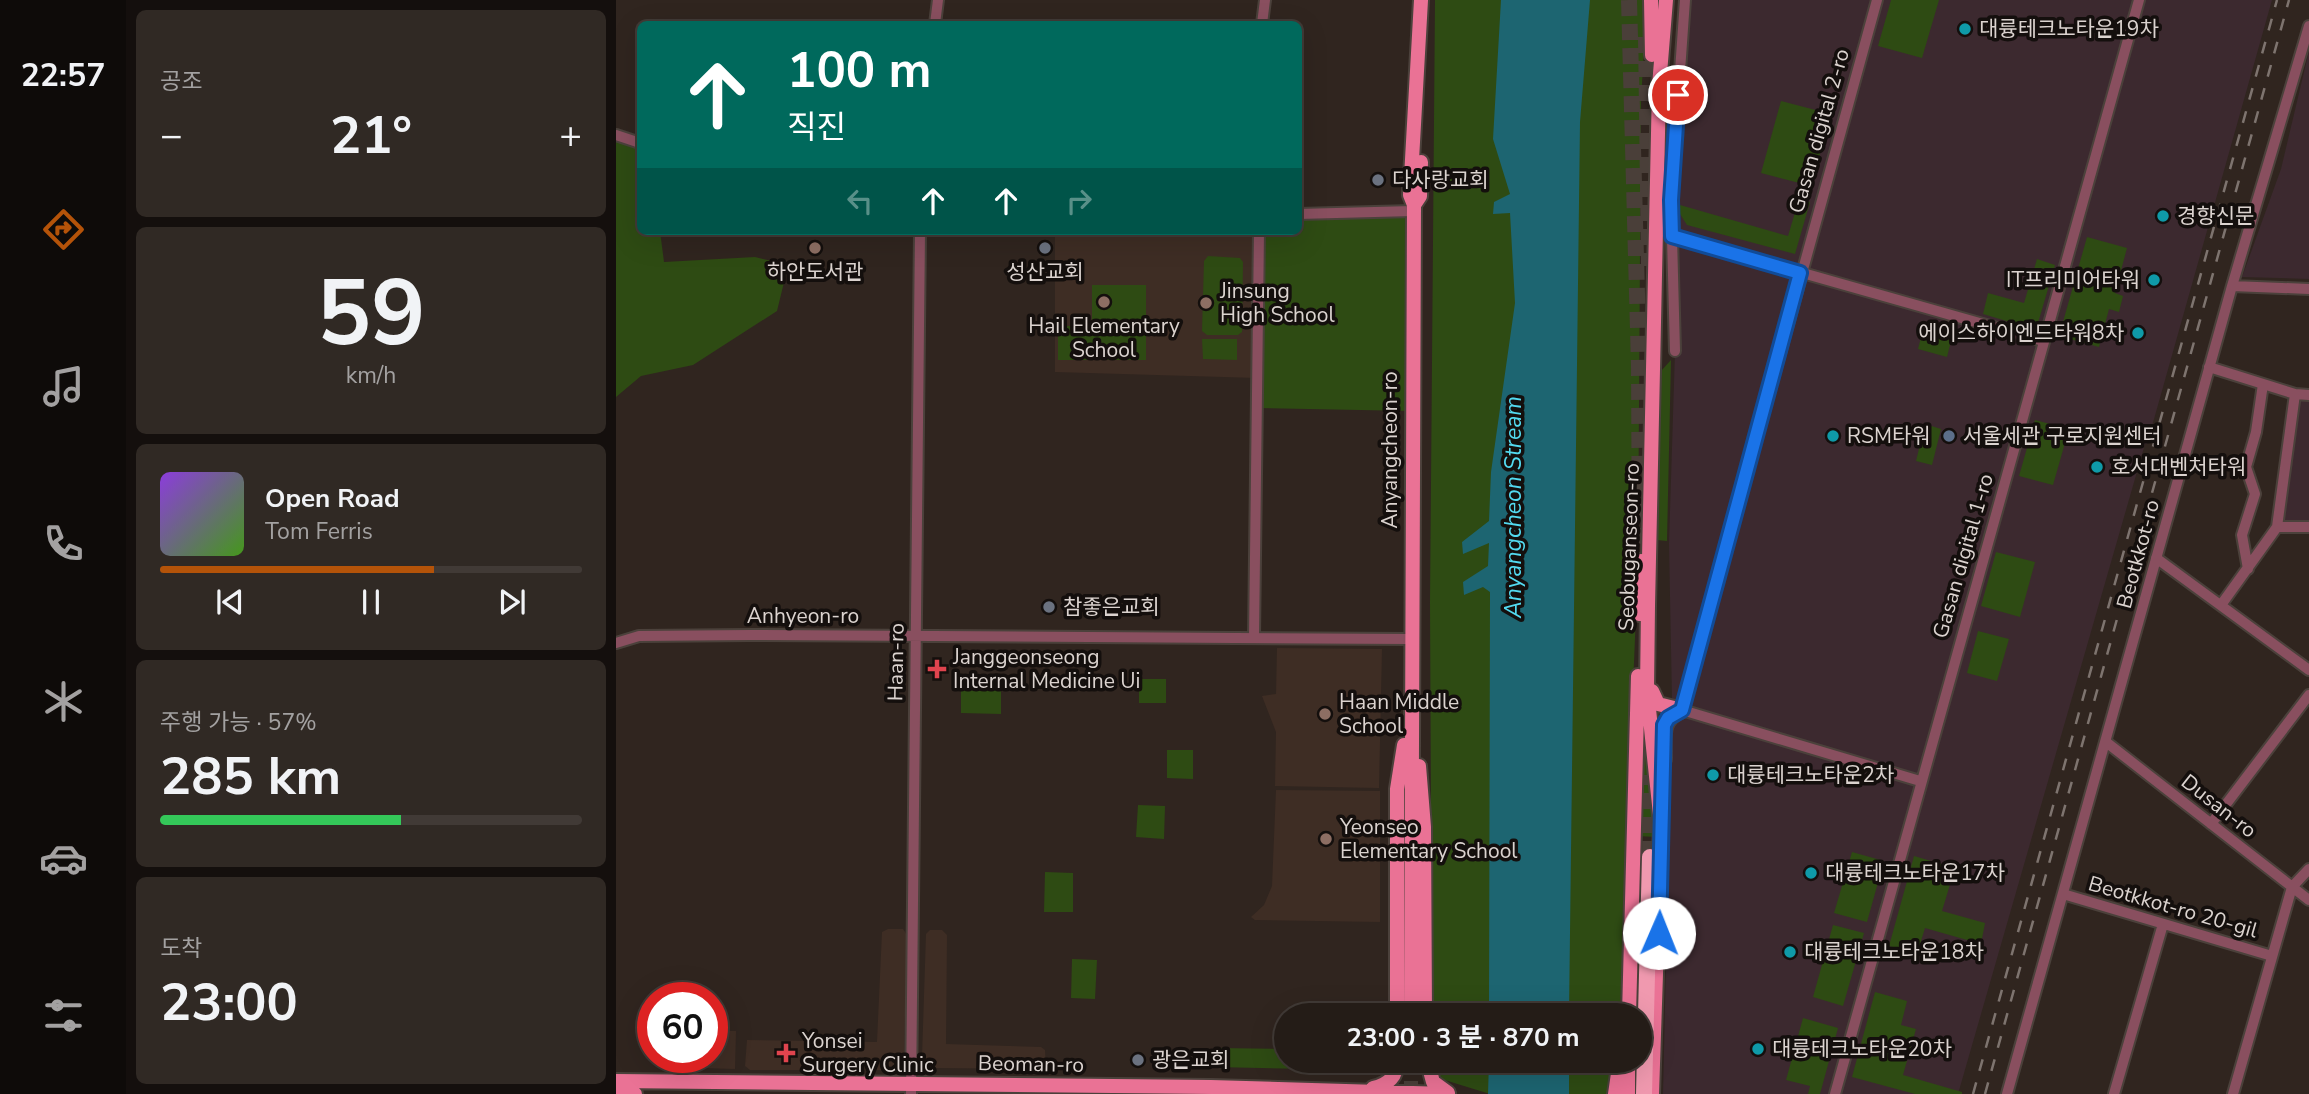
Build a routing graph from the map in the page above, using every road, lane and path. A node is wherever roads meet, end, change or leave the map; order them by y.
1 (938, 0) edge
2 (1265, 0) edge
3 (1421, 0) edge
4 (1428, 0) edge
5 (1654, 0) edge
6 (1666, 0) edge
7 (1685, 0) edge
8 (1877, 0) edge
9 (2139, 0) edge
10 (935, 21) edge
11 (1262, 21) edge
12 (2309, 26) edge
13 (616, 135) edge
14 (637, 142) edge
15 (1413, 208) junction
16 (1302, 214) edge
17 (920, 235) edge
18 (1259, 235) edge
19 (1672, 236) junction
20 (1800, 273) junction
21 (2232, 286) junction
22 (2309, 289) edge
23 (2043, 341) junction
24 (1675, 351) dead end
25 (2209, 367) junction
26 (2263, 384) junction
27 (2295, 394) junction
28 (2309, 395) edge
29 (2277, 527) junction
30 (2309, 527) edge
31 (2156, 558) junction
32 (2248, 569) junction
33 (1650, 590) junction
34 (2221, 605) junction
35 (915, 635) junction
36 (1254, 638) junction
37 (1410, 639) junction
38 (616, 643) edge
39 (2309, 670) edge
40 (1411, 695) junction
41 (2309, 695) edge
42 (1682, 710) junction
43 (2106, 742) junction
44 (1920, 780) junction
45 (1661, 824) junction
46 (2211, 824) junction
47 (2309, 869) edge
48 (1632, 872) junction
49 (2292, 887) junction
50 (2063, 894) junction
51 (2309, 900) edge
52 (2163, 924) junction
53 (2272, 956) junction
54 (1397, 1003) edge
55 (1411, 1003) edge
56 (1425, 1003) edge
57 (1623, 1003) edge
58 (1629, 1003) edge
59 (1638, 1003) edge
60 (1644, 1003) edge
61 (1394, 1073) edge
62 (1402, 1073) edge
63 (1421, 1073) edge
64 (1430, 1073) edge
65 (1620, 1073) edge
66 (1628, 1073) edge
67 (1637, 1073) edge
68 (1644, 1073) edge
69 (616, 1081) edge
70 (911, 1089) edge
71 (1364, 1091) junction
72 (1406, 1093) edge
73 (616, 1094) edge
74 (635, 1094) edge
75 (1441, 1094) edge
76 (1615, 1094) edge
77 (1628, 1094) edge
78 (1636, 1094) edge
79 (1644, 1094) edge
80 (1652, 1094) edge
81 (1835, 1094) edge
82 (2007, 1094) edge
83 (2114, 1094) edge
84 (2233, 1094) edge

1 - 10 street
2 - 11 street
3 - 15 main road
4 - 15 main road
5 - 48 main road, Seobuganseon-ro
6 - 33 main road, Seobuganseon-ro
7 - 19 street
8 - 20 street, Gasan digital 2-ro
9 - 23 street, Gasan digital 1-ro
12 - 21 street, Beotkkot-ro
13 - 14 street
15 - 16 street
15 - 37 main road, Anyangcheon-ro
17 - 35 street, Haan-ro
18 - 36 street
19 - 20 street
19 - 24 street
20 - 23 street
20 - 42 street, Gasan digital 2-ro
21 - 22 street
21 - 25 street, Beotkkot-ro
23 - 44 street, Gasan digital 1-ro
25 - 26 street
25 - 31 street, Beotkkot-ro
26 - 27 street
26 - 32 street
27 - 28 street
27 - 29 street
29 - 30 street
29 - 32 street
31 - 34 street
31 - 43 street, Beotkkot-ro
32 - 34 street
33 - 42 main road
33 - 45 main road, Seobuganseon-ro
34 - 39 street
35 - 36 street, Anhyeon-ro
35 - 38 street, Anhyeon-ro
35 - 70 street, Haan-ro
36 - 37 street, Anhyeon-ro
37 - 40 main road, Anyangcheon-ro
40 - 54 main road
40 - 55 main road
40 - 56 main road
41 - 46 street
42 - 44 street
42 - 45 main road
43 - 46 street, Dusan-ro
43 - 50 street, Beotkkot-ro
44 - 81 street, Gasan digital 1-ro
45 - 80 main road, Seobuganseon-ro
46 - 49 street, Dusan-ro
47 - 49 street
48 - 57 main road
48 - 58 main road, Seobuganseon-ro
49 - 51 street, Dusan-ro
49 - 53 street
50 - 52 street, Beotkkot-ro 20-gil
50 - 82 street, Beotkkot-ro
52 - 53 street, Beotkkot-ro 20-gil
52 - 83 street
53 - 84 street
59 - 60 highway
61 - 71 main road
62 - 72 main road
63 - 72 main road
64 - 75 main road
65 - 76 main road
66 - 77 main road
67 - 78 highway
68 - 79 highway
69 - 70 main road, Beoman-ro
70 - 71 main road, Beoman-ro
71 - 72 main road, Beoman-ro
72 - 75 main road, Beoman-ro
73 - 74 main road

